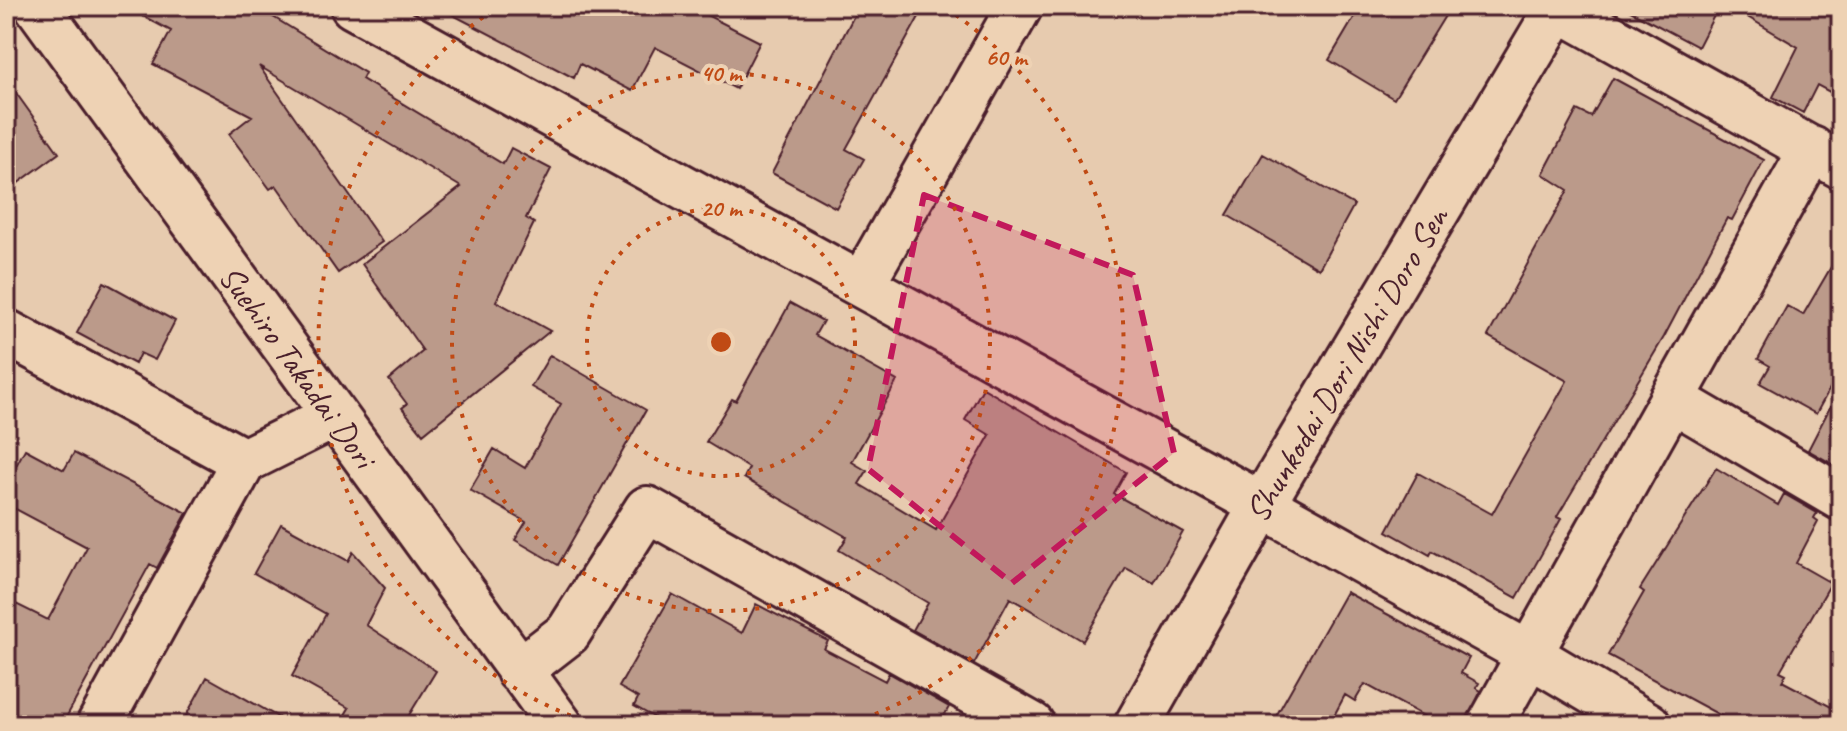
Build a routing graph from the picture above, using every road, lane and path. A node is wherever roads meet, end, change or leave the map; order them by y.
1 (37, 6) edge
2 (353, 6) edge
3 (1020, 6) edge
4 (1558, 7) edge
5 (1826, 157) edge
6 (862, 284) junction
7 (6, 332) edge
8 (1672, 399) junction
9 (334, 416) junction
10 (244, 461) junction
11 (1841, 498) edge
12 (1262, 505) junction
13 (1529, 654) junction
14 (519, 671) junction
15 (99, 725) edge
16 (560, 725) edge
17 (1032, 725) edge
18 (1137, 725) edge
19 (1490, 725) edge
20 (1648, 725) edge

1 - 9 street, Suehiro Takadai Dori
2 - 6 street
3 - 6 street
4 - 5 street
4 - 12 street, Shunkodai Dori Nishi Doro Sen
5 - 8 street
6 - 12 street
7 - 10 street
8 - 11 street
8 - 13 street
9 - 10 street
9 - 14 street, Suehiro Takadai Dori
10 - 15 street
12 - 13 street
12 - 18 street, Shunkodai Dori Nishi Doro Sen
13 - 19 street
13 - 20 street
14 - 16 street, Suehiro Takadai Dori
14 - 17 street

